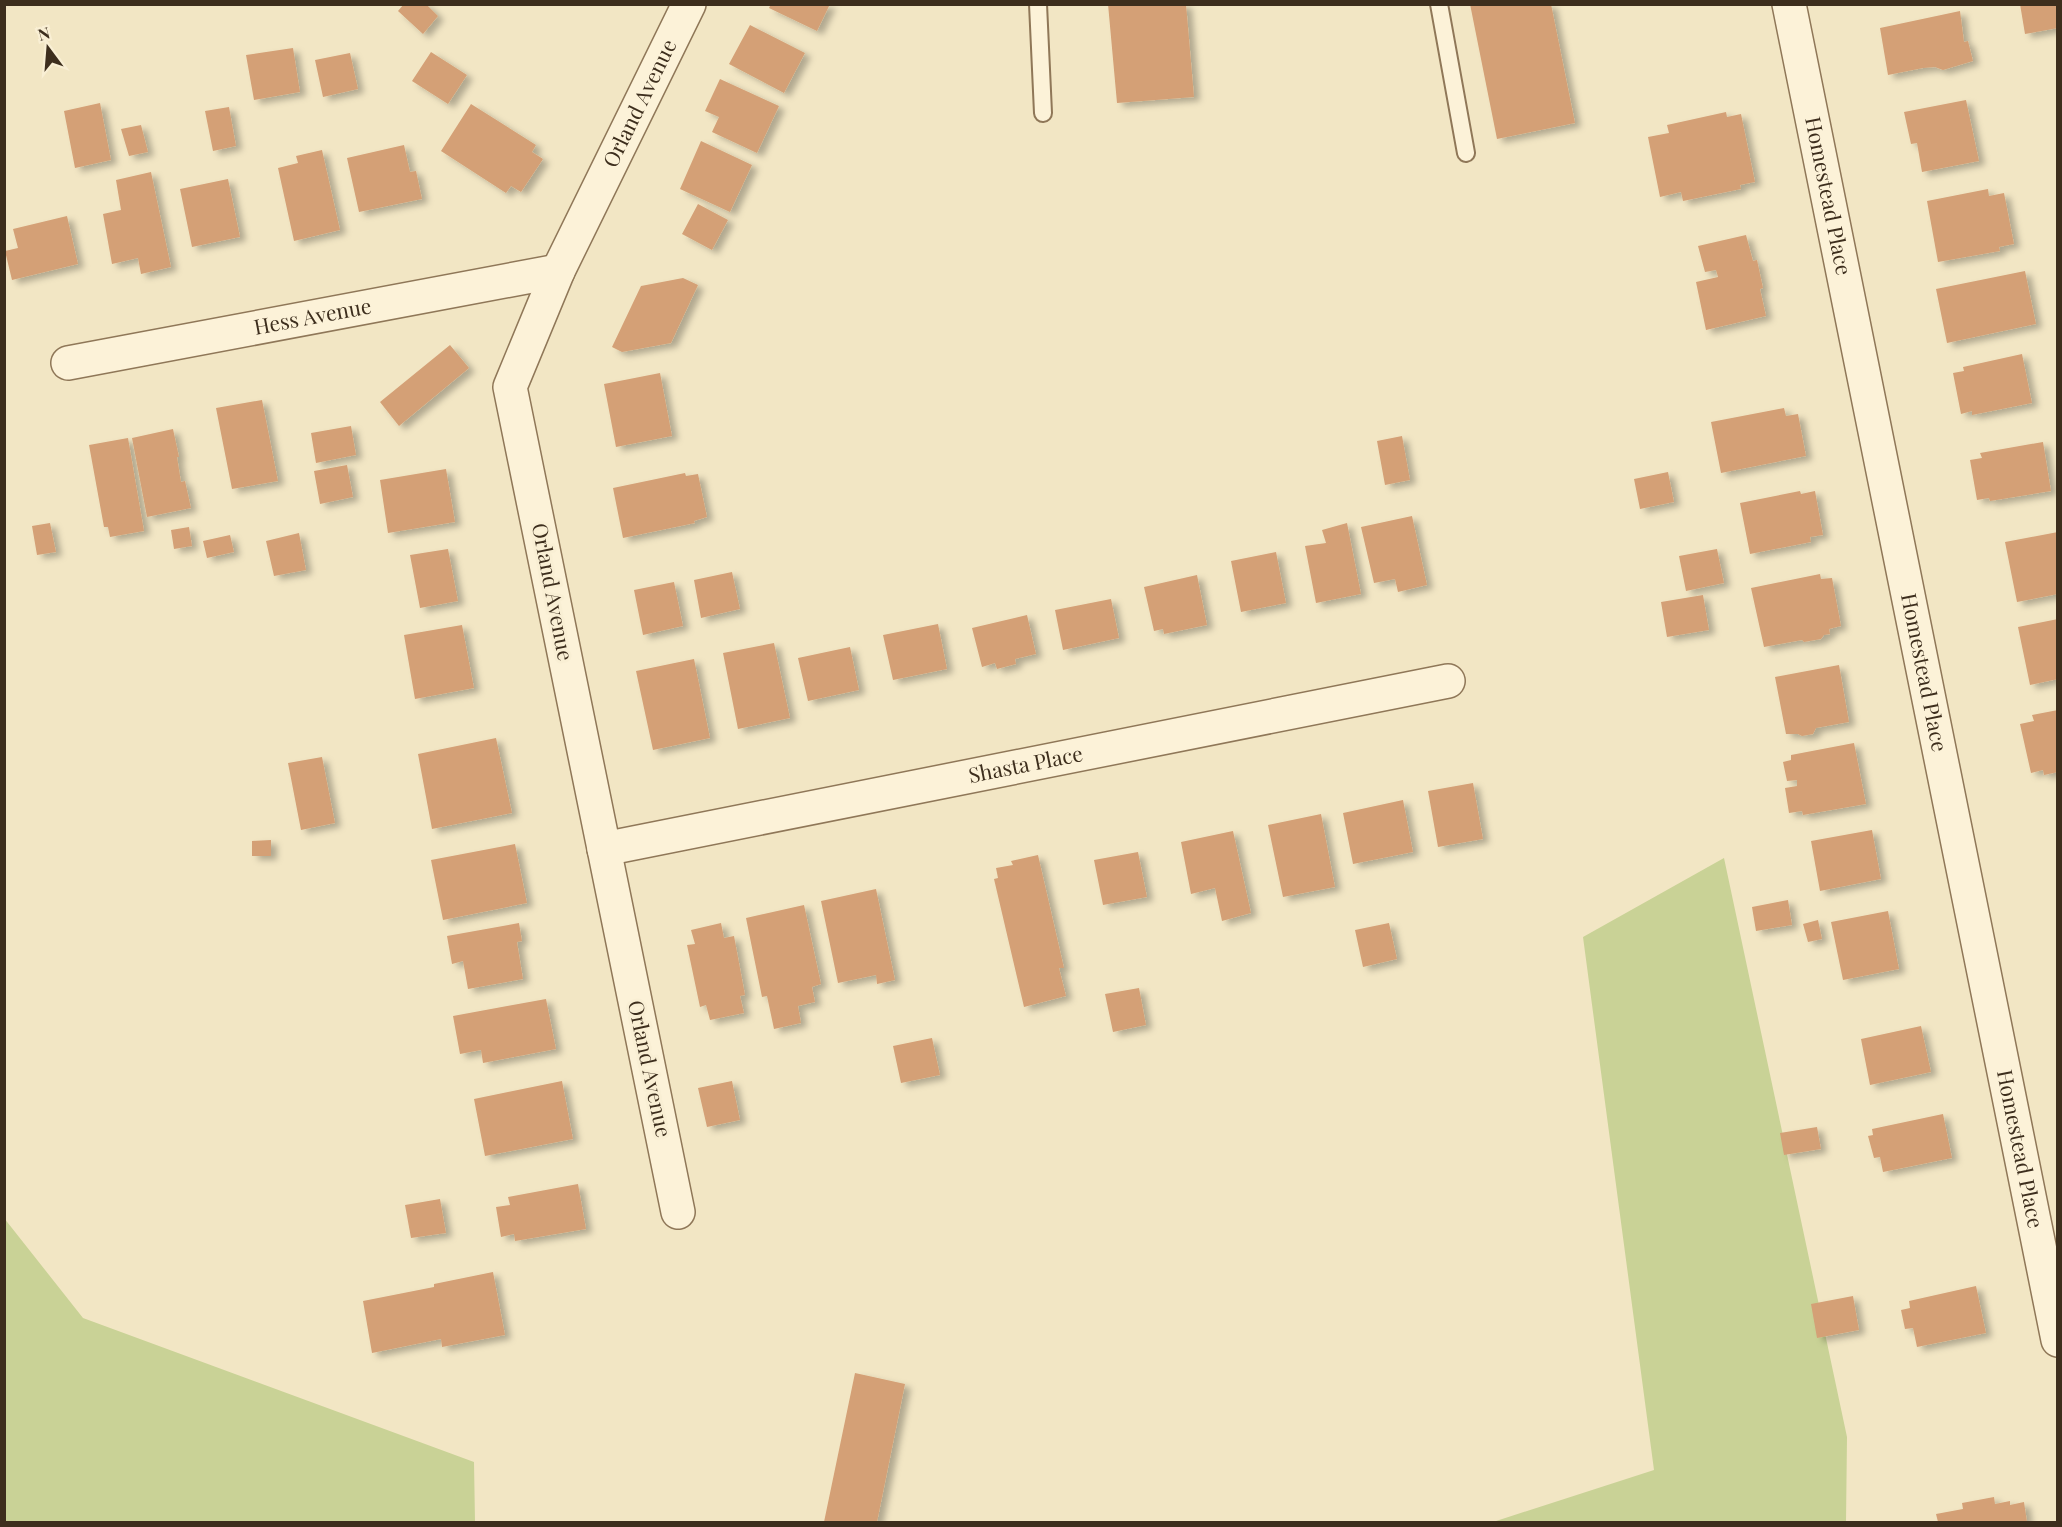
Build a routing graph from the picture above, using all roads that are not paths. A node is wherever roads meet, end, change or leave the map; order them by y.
1 (689, 4) edge
2 (1038, 4) edge
3 (1439, 4) edge
4 (1789, 4) edge
5 (1043, 113) dead end
6 (1466, 153) dead end
7 (558, 271) junction
8 (68, 363) dead end
9 (1448, 681) dead end
10 (604, 849) junction
11 (678, 1212) dead end
12 (2058, 1341) edge

1 - 7 street, Orland Avenue
2 - 5 lane
3 - 6 lane
4 - 12 street, Homestead Place
7 - 8 street, Hess Avenue
7 - 10 street, Orland Avenue
9 - 10 street, Shasta Place
10 - 11 street, Orland Avenue

